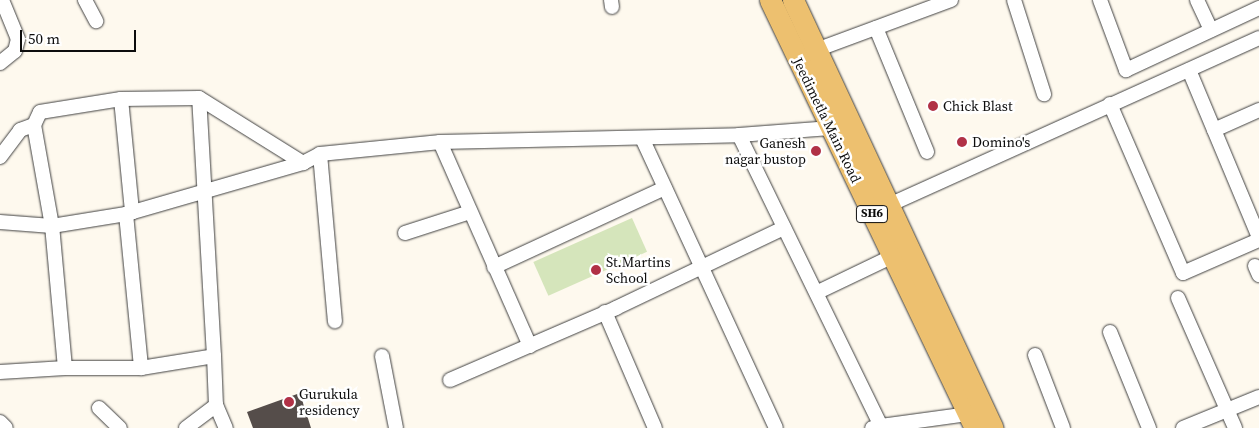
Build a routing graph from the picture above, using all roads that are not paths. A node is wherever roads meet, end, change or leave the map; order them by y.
1 (2, 0) edge
2 (85, 0) edge
3 (770, 0) edge
4 (794, 0) edge
5 (951, 0) edge
6 (1014, 0) edge
7 (1100, 0) edge
8 (1198, 0) edge
9 (1259, 8) edge
10 (96, 21) dead end
11 (876, 28) junction
12 (1211, 30) junction
13 (1257, 43) edge
14 (816, 50) junction
15 (0, 63) edge
16 (1189, 70) junction
17 (1044, 94) dead end
18 (198, 98) junction
19 (121, 99) junction
20 (1110, 104) junction
21 (1259, 110) edge
22 (34, 125) junction
23 (830, 128) junction
24 (1214, 130) junction
25 (739, 135) junction
26 (642, 138) junction
27 (440, 142) junction
28 (927, 152) dead end
29 (320, 154) junction
30 (0, 158) edge
31 (303, 163) junction
32 (665, 188) junction
33 (206, 192) junction
34 (889, 204) junction
35 (470, 212) junction
36 (129, 213) junction
37 (0, 222) edge
38 (52, 226) junction
39 (784, 228) junction
40 (405, 233) dead end
41 (1259, 238) edge
42 (893, 256) junction
43 (494, 267) junction
44 (702, 267) junction
45 (818, 292) junction
46 (922, 292) junction
47 (1178, 298) dead end
48 (605, 312) junction
49 (335, 321) dead end
50 (1110, 332) dead end
51 (530, 346) junction
52 (1035, 355) dead end
53 (214, 356) junction
54 (382, 356) dead end
55 (65, 368) junction
56 (141, 368) junction
57 (0, 372) edge
58 (450, 380) dead end
59 (1259, 397) edge
60 (216, 405) junction
61 (99, 408) dead end
62 (1228, 411) junction
63 (972, 421) edge
64 (0, 422) edge
65 (876, 427) edge
66 (6, 428) edge
67 (120, 428) edge
68 (186, 428) edge
69 (226, 428) edge
70 (396, 428) edge
71 (655, 428) edge
72 (776, 428) edge
73 (993, 428) edge
74 (1062, 428) edge
75 (1148, 428) edge
76 (1183, 428) edge
77 (1235, 428) edge

1 - 15 street
2 - 10 street
3 - 23 main road, Jeedimetla Main Road / SH6
4 - 14 main road, Jeedimetla Main Road / SH6
5 - 11 street
6 - 17 street
7 - 12 street
8 - 12 street
9 - 12 street
11 - 14 street
11 - 28 street
13 - 16 street
14 - 34 main road, Jeedimetla Main Road / SH6
16 - 20 street
16 - 24 street
18 - 19 street
18 - 31 street
18 - 33 street
19 - 22 street
19 - 36 street
20 - 34 street
20 - 41 street
21 - 24 street
22 - 30 street
22 - 38 street
23 - 25 street
23 - 42 main road, Jeedimetla Main Road / SH6
24 - 41 street
25 - 26 street
25 - 39 street
26 - 27 street
26 - 32 street
27 - 29 street
27 - 35 street
29 - 31 street
29 - 49 street
31 - 33 street
32 - 43 street
32 - 44 street
33 - 36 street
33 - 53 street
34 - 46 main road, Jeedimetla Main Road / SH6
35 - 40 street
35 - 43 street
36 - 38 street
36 - 56 street
37 - 38 street
38 - 55 street
39 - 44 street
39 - 45 street
42 - 45 street
42 - 46 main road, Jeedimetla Main Road / SH6
43 - 51 street
44 - 48 street
44 - 72 street
45 - 65 street
46 - 63 main road, Jeedimetla Main Road / SH6
46 - 73 main road, Jeedimetla Main Road / SH6
47 - 62 street
48 - 51 street
48 - 71 street
50 - 75 street
51 - 58 street
52 - 74 street
53 - 56 street
53 - 60 street
54 - 70 street
55 - 56 street
55 - 57 street
59 - 62 street
60 - 68 street
60 - 69 street
61 - 67 street
62 - 76 street
62 - 77 street
63 - 65 street
64 - 66 street

